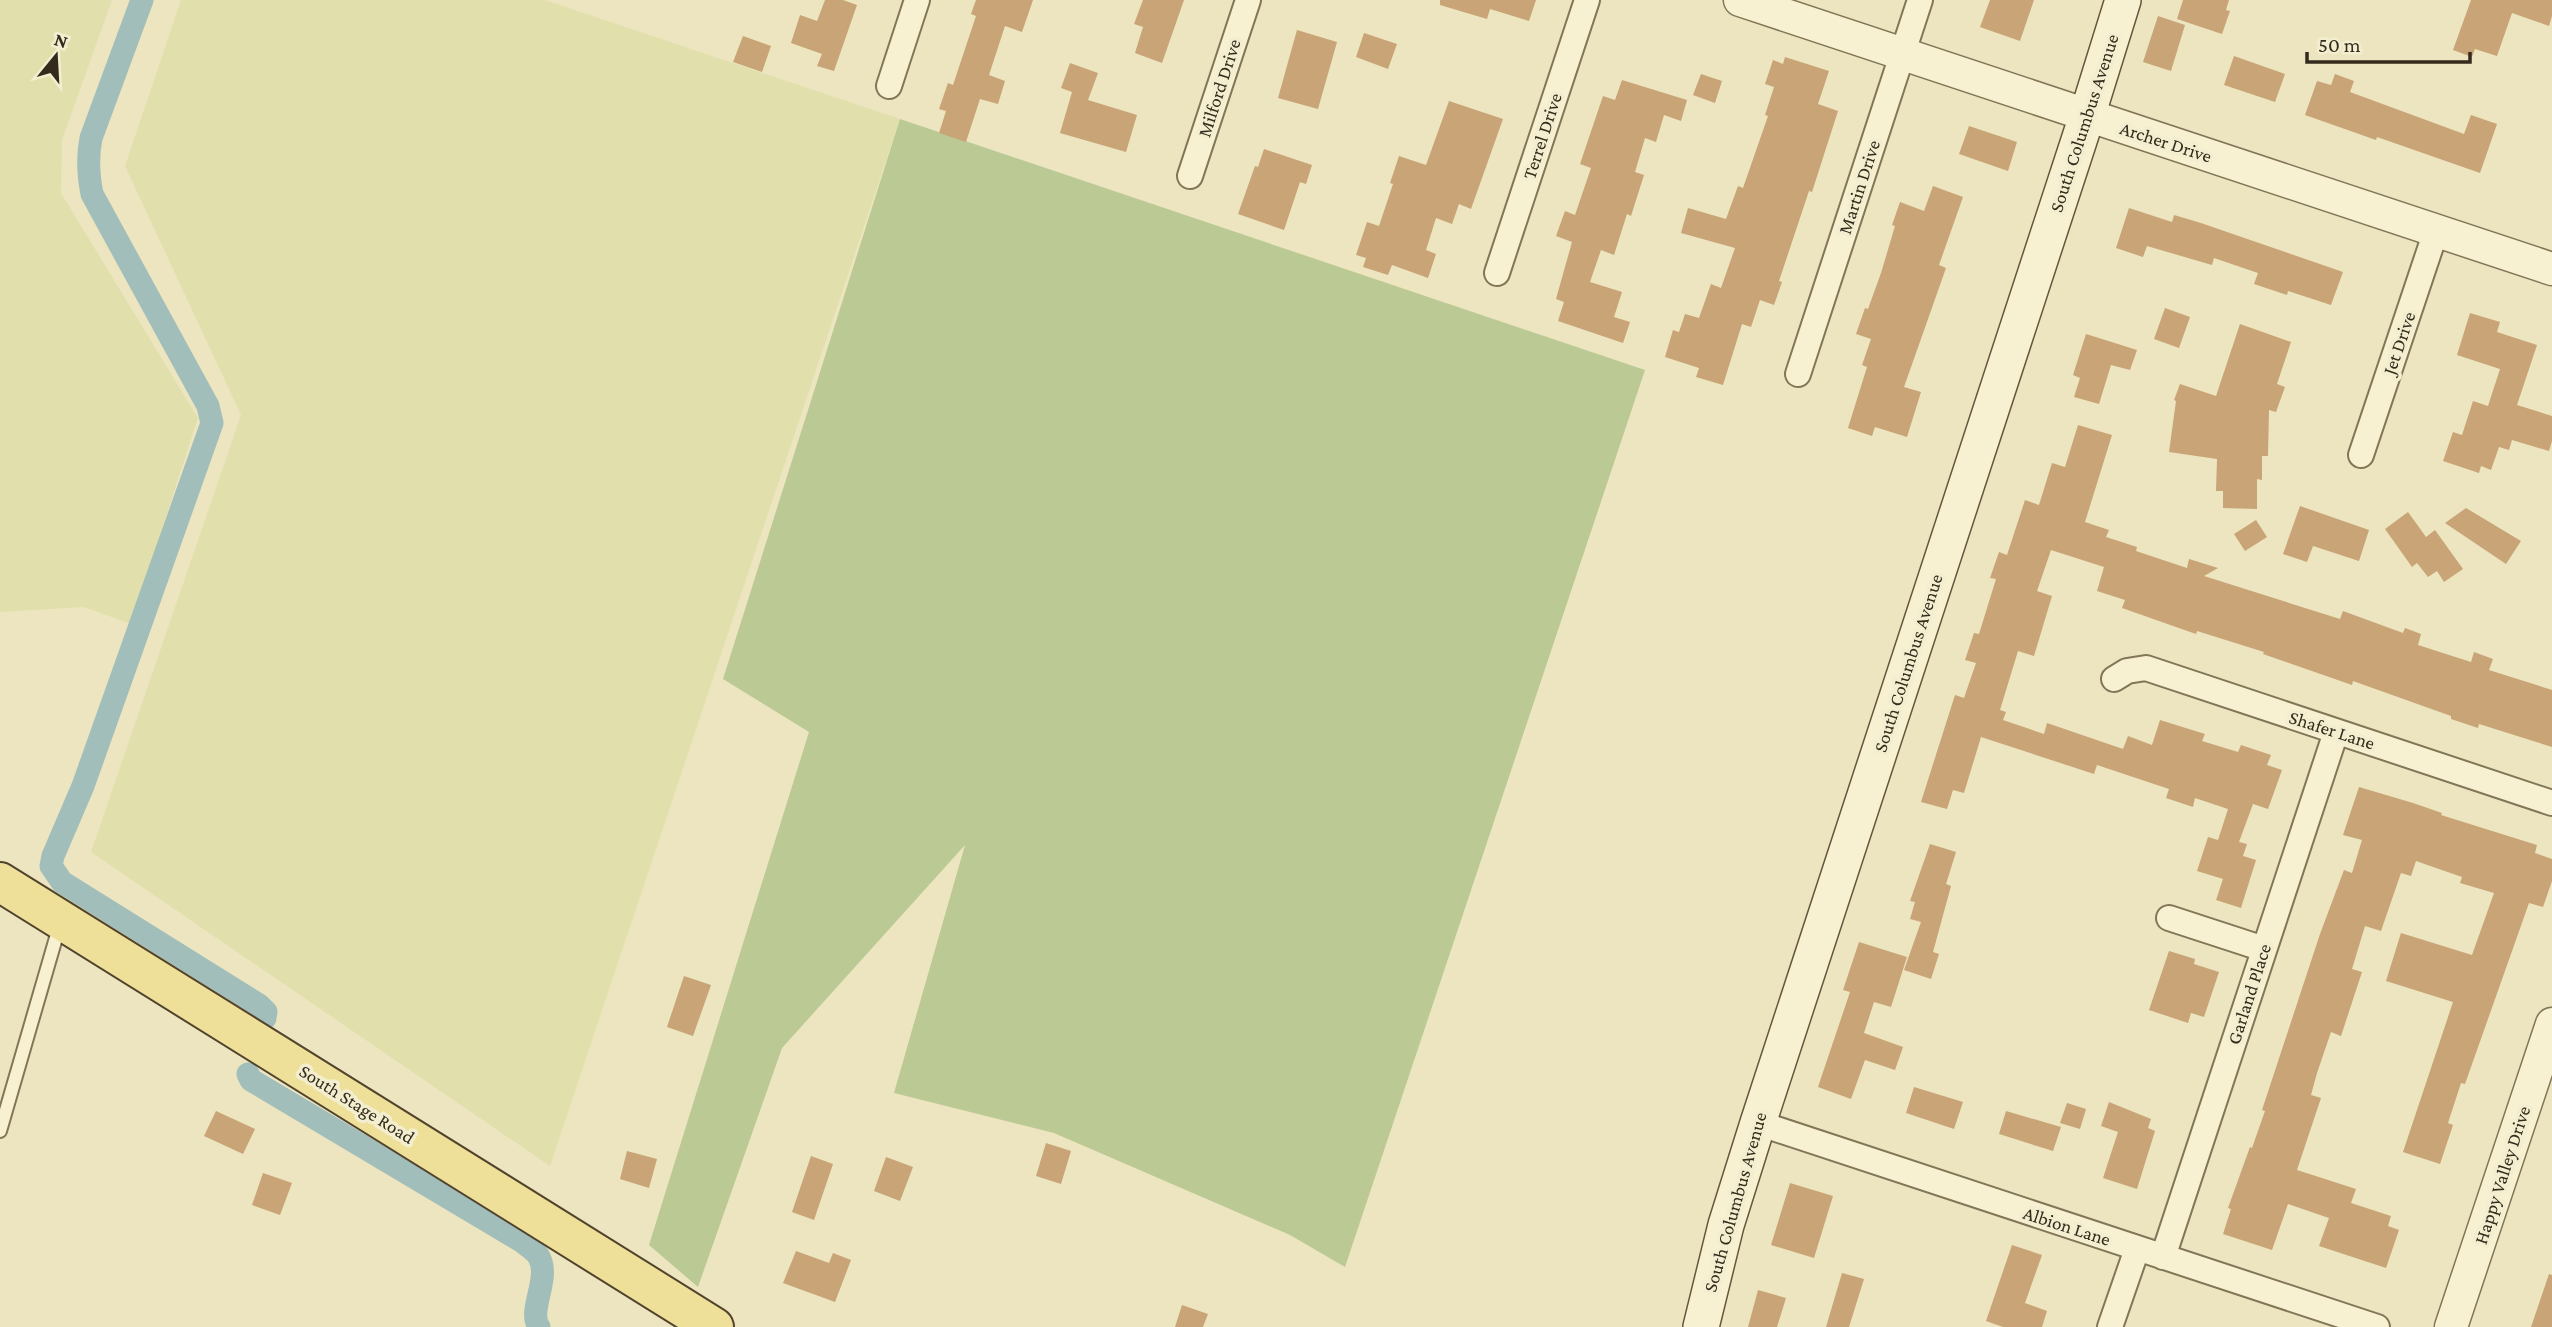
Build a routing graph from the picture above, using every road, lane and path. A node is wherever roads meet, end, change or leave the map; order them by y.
1 (917, 0) edge
2 (1248, 0) edge
3 (1587, 0) edge
4 (1740, 0) edge
5 (1920, 0) edge
6 (2123, 0) edge
7 (1903, 54) junction
8 (889, 86) dead end
9 (2087, 116) junction
10 (1190, 176) dead end
11 (2436, 231) junction
12 (2552, 269) edge
13 (1497, 273) dead end
14 (1798, 374) dead end
15 (2361, 455) dead end
16 (2114, 679) dead end
17 (2336, 732) junction
18 (2552, 803) edge
19 (0, 882) edge
20 (2169, 918) dead end
21 (61, 920) junction
22 (2264, 949) junction
23 (2552, 1024) edge
24 (1758, 1123) junction
25 (0, 1131) edge
26 (2137, 1249) junction
27 (2162, 1257) junction
28 (715, 1327) edge
29 (1700, 1327) edge
30 (2110, 1327) edge
31 (2377, 1327) edge
32 (2451, 1327) edge

1 - 8 street
2 - 10 street, Milford Drive
3 - 13 street, Terrel Drive
4 - 7 street, Archer Drive
5 - 7 street, Martin Drive
6 - 9 main road, South Columbus Avenue
7 - 9 street, Archer Drive
7 - 14 street, Martin Drive
9 - 11 street, Archer Drive
9 - 24 main road, South Columbus Avenue
11 - 12 street, Archer Drive
11 - 15 street, Jet Drive
16 - 17 street, Shafer Lane
17 - 18 street, Shafer Lane
17 - 22 street, Garland Place
19 - 21 main road, South Stage Road
20 - 22 street
21 - 25 lane
21 - 28 main road, South Stage Road
22 - 27 street, Garland Place
23 - 32 street, Happy Valley Drive
24 - 26 street, Albion Lane
24 - 29 main road, South Columbus Avenue
26 - 27 street, Albion Lane
26 - 30 street
27 - 31 street, Albion Lane

